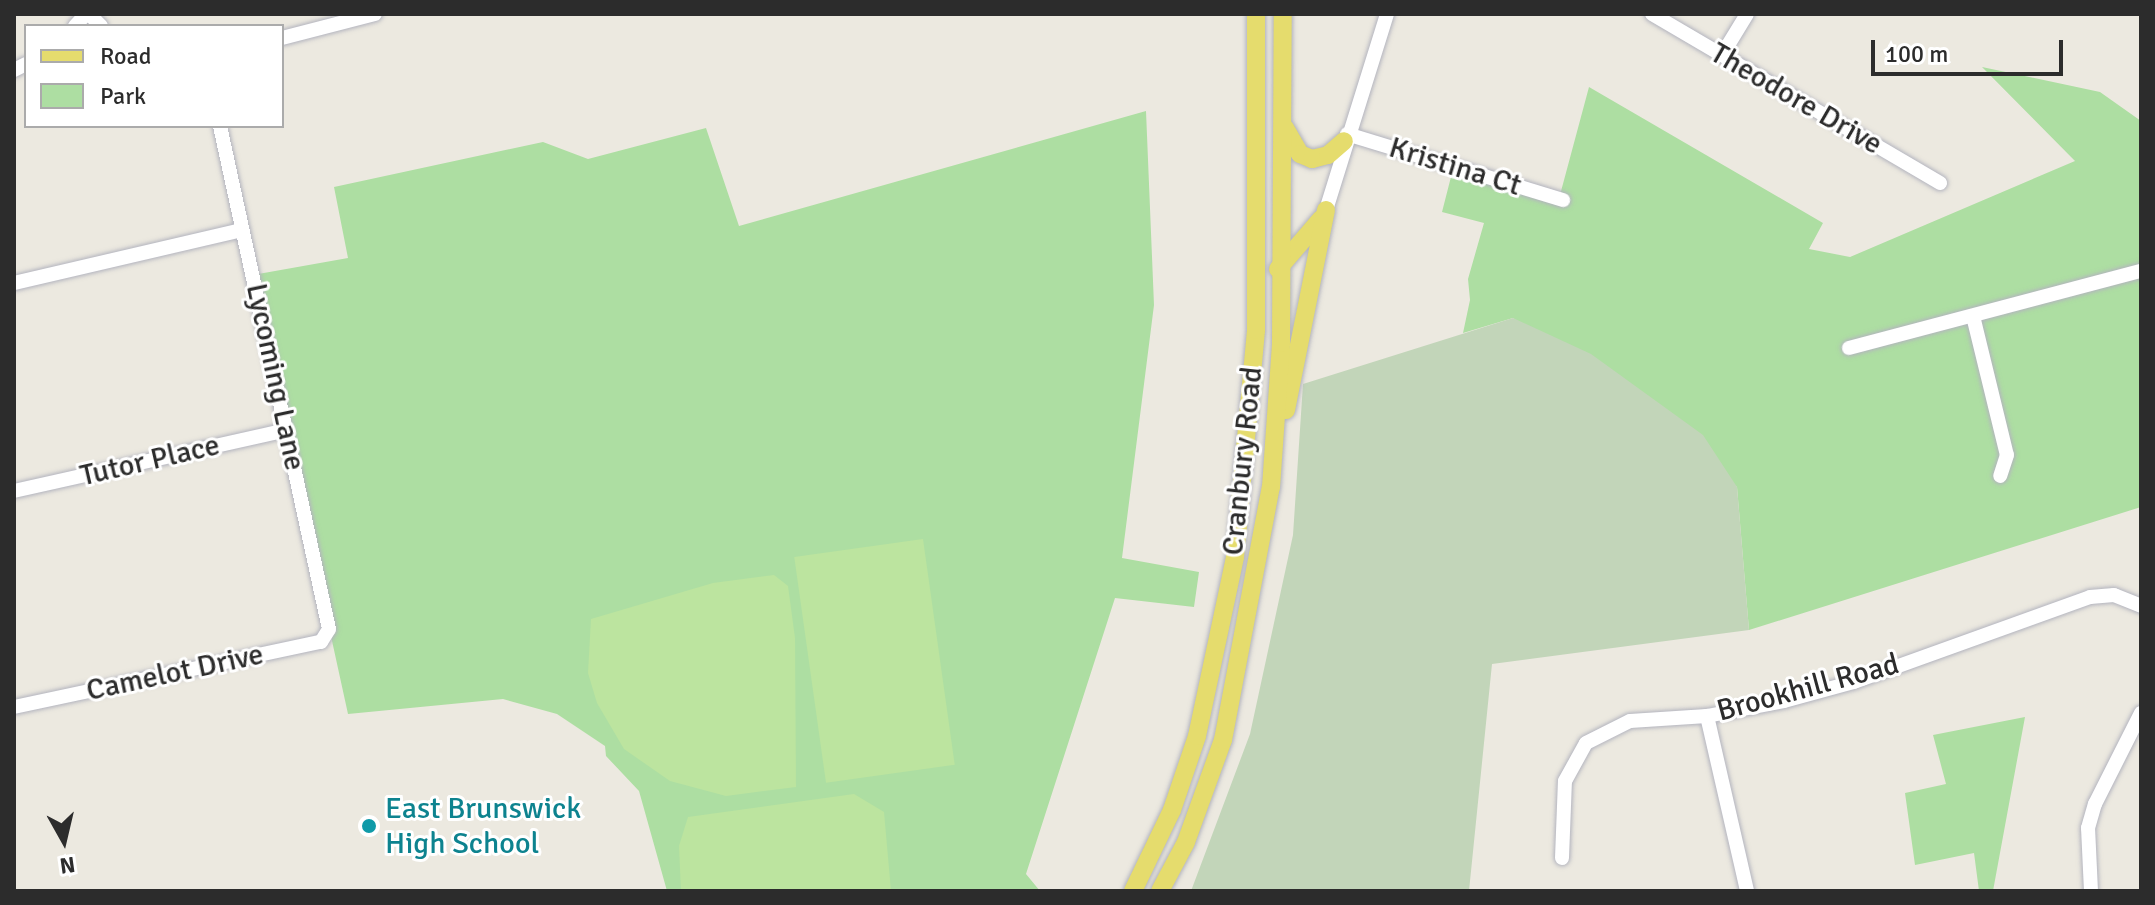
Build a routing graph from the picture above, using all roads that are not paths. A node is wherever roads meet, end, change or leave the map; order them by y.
1 (375, 14) edge
2 (1256, 14) edge
3 (1283, 14) edge
4 (1387, 14) edge
5 (1652, 14) edge
6 (1747, 14) edge
7 (284, 37) edge
8 (1722, 55) junction
9 (1284, 124) junction
10 (220, 128) edge
11 (1346, 138) junction
12 (1940, 183) dead end
13 (1563, 200) dead end
14 (1326, 210) junction
15 (242, 230) junction
16 (1281, 264) junction
17 (2141, 271) edge
18 (14, 283) edge
19 (1973, 316) junction
20 (1256, 330) junction
21 (1849, 348) dead end
22 (286, 430) junction
23 (2000, 476) dead end
24 (1271, 487) junction
25 (14, 491) edge
26 (2141, 606) edge
27 (329, 629) joint
28 (14, 707) edge
29 (2141, 713) edge
30 (1707, 716) junction
31 (1562, 858) dead end
32 (1133, 891) edge
33 (1160, 891) edge
34 (1747, 891) edge
35 (2091, 891) edge

1 - 7 street
2 - 20 main road, Cranbury Road
3 - 9 main road, Cranbury Road
4 - 11 street
5 - 8 street, Theodore Drive
6 - 8 street
8 - 12 street, Theodore Drive
9 - 11 main road
9 - 16 main road, Cranbury Road
10 - 15 street, Lycoming Lane
11 - 13 street, Kristina Ct
11 - 14 street
14 - 16 main road
14 - 24 main road
15 - 18 street
15 - 22 street, Lycoming Lane
16 - 20 main road
16 - 24 main road, Cranbury Road
17 - 19 street
19 - 21 street
19 - 23 street
20 - 32 main road, Cranbury Road
22 - 25 street, Tutor Place
22 - 27 street, Lycoming Lane
24 - 33 main road, Cranbury Road
26 - 30 street, Brookhill Road
27 - 28 street, Camelot Drive
29 - 35 street
30 - 31 street, Brookhill Road
30 - 34 street

